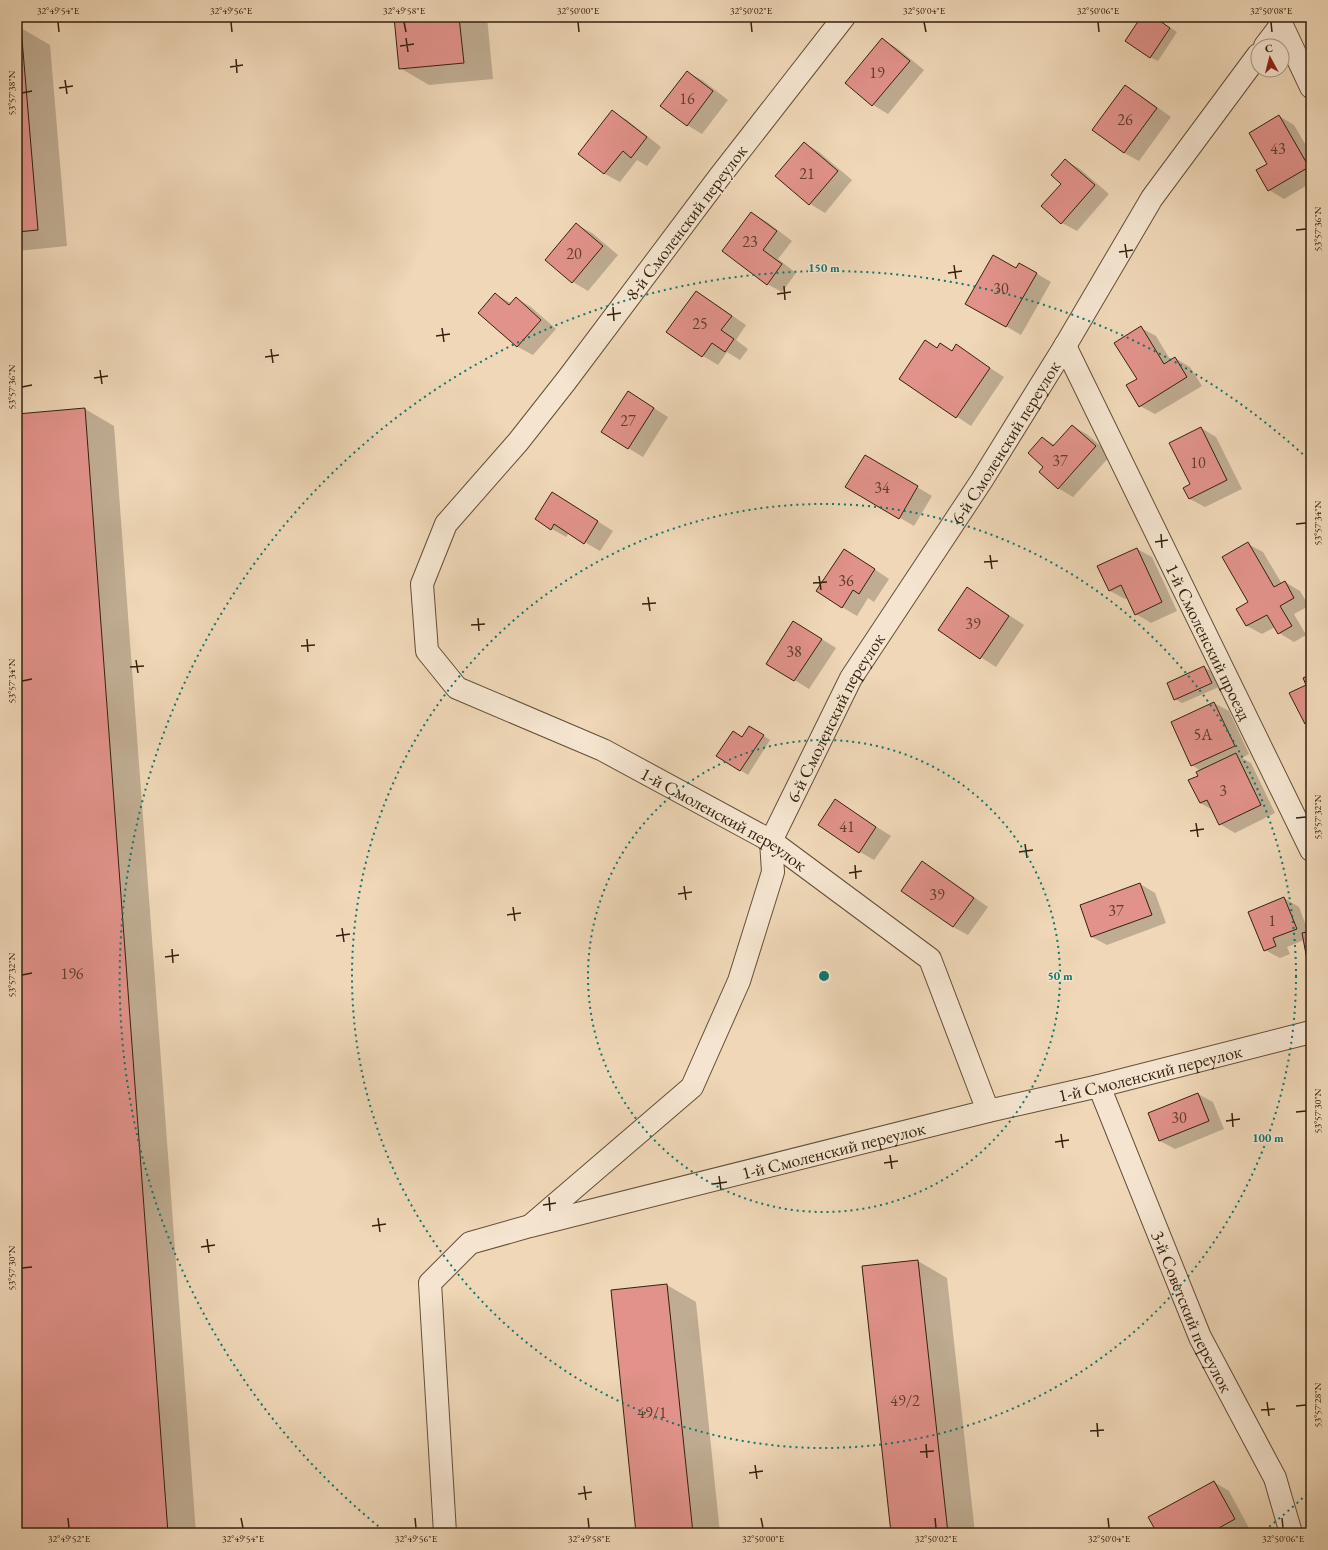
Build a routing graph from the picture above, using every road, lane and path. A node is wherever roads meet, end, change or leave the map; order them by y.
1 (844, 17) edge
2 (1279, 21) edge
3 (1269, 38) edge
4 (1250, 66) edge
5 (1311, 87) edge
6 (1065, 346) junction
7 (422, 584) joint
8 (772, 841) junction
9 (1311, 850) edge
10 (1311, 1032) edge
11 (1099, 1086) junction
12 (988, 1111) junction
13 (530, 1226) junction
14 (445, 1533) edge
15 (1291, 1533) edge

1 - 7 street, 8-й Смоленский переулок
2 - 3 street
2 - 5 street
4 - 6 street, 6-й Смоленский переулок
6 - 8 street, 6-й Смоленский переулок
6 - 9 street, 1-й Смоленский проезд
7 - 8 street, 1-й Смоленский переулок
8 - 12 street, 1-й Смоленский переулок
8 - 13 street
10 - 11 street, 1-й Смоленский переулок
11 - 12 street, 1-й Смоленский переулок
11 - 15 street, 3-й Советский переулок
12 - 13 street, 1-й Смоленский переулок
13 - 14 street, 1-й Смоленский переулок

